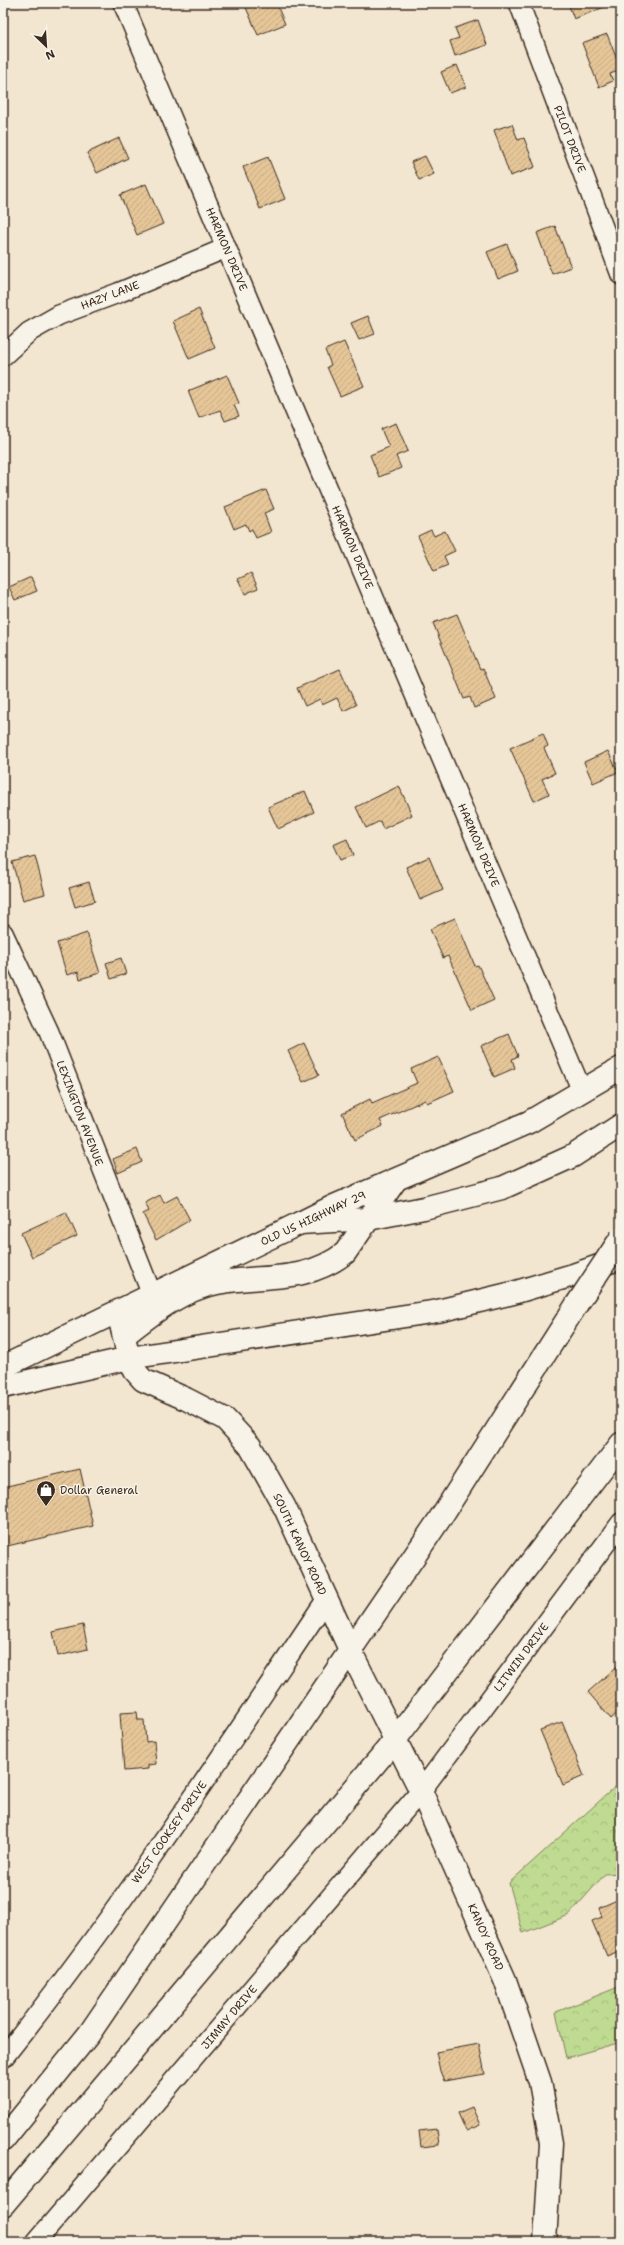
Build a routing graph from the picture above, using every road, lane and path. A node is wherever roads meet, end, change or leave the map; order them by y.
1 (123, 3) edge
2 (519, 3) edge
3 (226, 248) junction
4 (621, 275) edge
5 (3, 356) edge
6 (3, 933) edge
7 (621, 1068) edge
8 (582, 1091) junction
9 (621, 1125) edge
10 (396, 1180) junction
11 (368, 1218) junction
12 (300, 1223) junction
13 (621, 1238) edge
14 (621, 1258) edge
15 (152, 1295) junction
16 (118, 1312) junction
17 (125, 1335) junction
18 (129, 1358) junction
19 (3, 1367) edge
20 (3, 1387) edge
21 (621, 1444) edge
22 (621, 1523) edge
23 (326, 1600) junction
24 (350, 1652) junction
25 (395, 1740) junction
26 (421, 1791) junction
27 (3, 2058) edge
28 (3, 2140) edge
29 (3, 2205) edge
30 (36, 2242) edge
31 (545, 2242) edge

1 - 3 street, HARMON DRIVE
2 - 4 street, PILOT DRIVE
3 - 5 street, HAZY LANE
3 - 8 street, HARMON DRIVE
6 - 15 street, LEXINGTON AVENUE
7 - 8 main road, OLD US HIGHWAY 29
8 - 10 main road, OLD US HIGHWAY 29
9 - 11 main road
10 - 11 main road
10 - 12 main road, OLD US HIGHWAY 29
11 - 12 main road
11 - 17 main road
12 - 15 main road, OLD US HIGHWAY 29
13 - 24 main road, bridge
14 - 18 main road
15 - 16 main road, OLD US HIGHWAY 29
16 - 17 main road, SOUTH KANOY ROAD
16 - 19 main road, OLD US HIGHWAY 29
17 - 18 main road, SOUTH KANOY ROAD
18 - 20 main road
18 - 23 main road, SOUTH KANOY ROAD
21 - 25 main road
22 - 26 street, LITWIN DRIVE
23 - 24 main road, SOUTH KANOY ROAD
23 - 27 street, WEST COOKSEY DRIVE
24 - 25 main road, KANOY ROAD
24 - 28 main road
25 - 26 main road, KANOY ROAD
25 - 29 main road
26 - 30 street, JIMMY DRIVE
26 - 31 main road, KANOY ROAD

